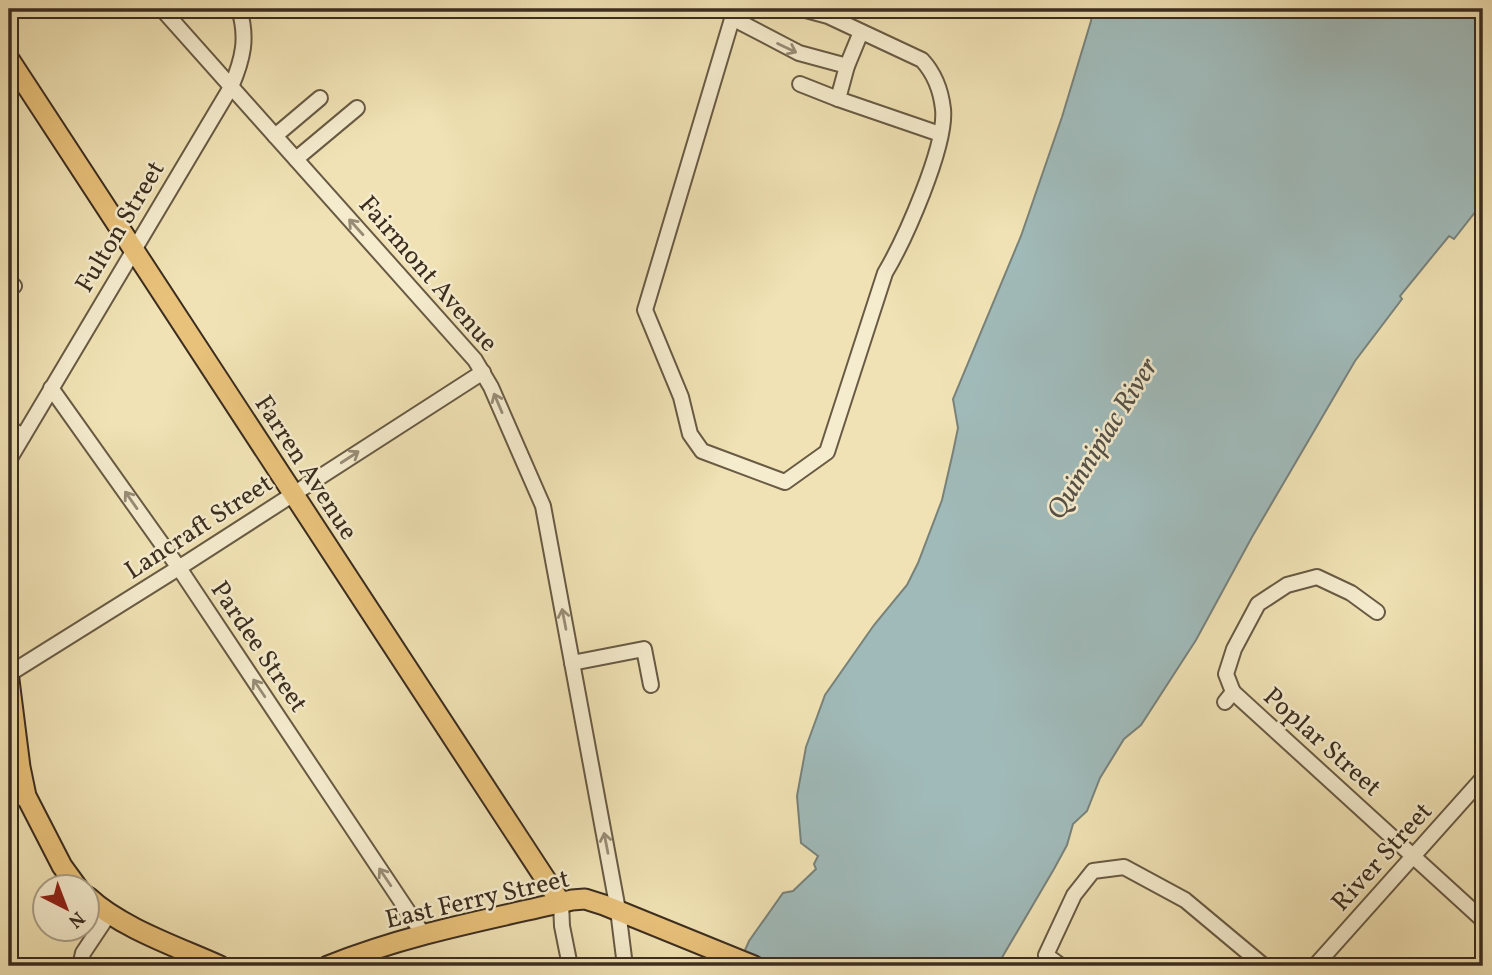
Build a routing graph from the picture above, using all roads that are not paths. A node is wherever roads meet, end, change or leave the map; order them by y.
1 (162, 9) edge
2 (239, 9) edge
3 (802, 9) edge
4 (734, 14) edge
5 (861, 32) junction
6 (9, 59) edge
7 (847, 66) junction
8 (800, 84) dead end
9 (231, 87) junction
10 (320, 99) dead end
11 (838, 99) junction
12 (357, 108) dead end
13 (940, 134) junction
14 (275, 136) junction
15 (296, 159) junction
16 (134, 250) junction
17 (483, 372) junction
18 (51, 388) junction
19 (9, 428) edge
20 (23, 436) junction
21 (9, 460) edge
22 (293, 494) junction
23 (179, 568) junction
24 (1377, 612) dead end
25 (572, 663) junction
26 (9, 674) edge
27 (9, 680) edge
28 (651, 685) dead end
29 (1483, 778) edge
30 (18, 798) edge
31 (1412, 856) junction
32 (68, 874) edge
33 (561, 903) junction
34 (102, 908) edge
35 (618, 910) junction
36 (109, 914) junction
37 (1483, 920) edge
38 (423, 934) junction
39 (80, 966) edge
40 (220, 966) edge
41 (328, 966) edge
42 (570, 966) edge
43 (625, 966) edge
44 (754, 966) edge
45 (1061, 966) edge
46 (1264, 966) edge
47 (1314, 966) edge

1 - 9 street, Fairmont Avenue
2 - 9 street, Fulton Street
3 - 5 street
4 -> 7 street
4 - 13 street
5 - 7 street
5 - 13 street
6 - 16 main road, Farren Avenue
7 - 11 street
8 - 11 street
9 - 14 street, Fairmont Avenue
9 - 16 street, Fulton Street
10 - 14 street
11 - 13 street
12 - 15 street
14 - 15 street, Fairmont Avenue
17 -> 15 street, Fairmont Avenue
16 - 18 street, Fulton Street
16 - 22 main road, Farren Avenue
22 -> 17 street, Lancraft Street
25 -> 17 street, Fairmont Avenue
18 - 20 street, Fulton Street
23 -> 18 street, Pardee Street
19 - 20 street
20 - 21 street, Fulton Street
22 - 23 street, Lancraft Street
22 - 33 main road, Farren Avenue
23 - 26 street, Lancraft Street
38 -> 23 street, Pardee Street
24 - 31 street, Poplar Street
25 - 28 street
35 -> 25 street, Fairmont Avenue
27 - 30 main road
29 - 31 street, River Street
30 - 32 main road
31 - 37 street, Poplar Street
31 - 47 street, River Street
33 - 35 main road, East Ferry Street
33 - 38 main road, East Ferry Street
33 - 42 street
34 - 36 main road
35 - 43 street, Fairmont Avenue
35 - 44 main road, East Ferry Street
36 - 39 street
36 - 40 main road
38 - 41 main road, East Ferry Street
45 - 46 street

